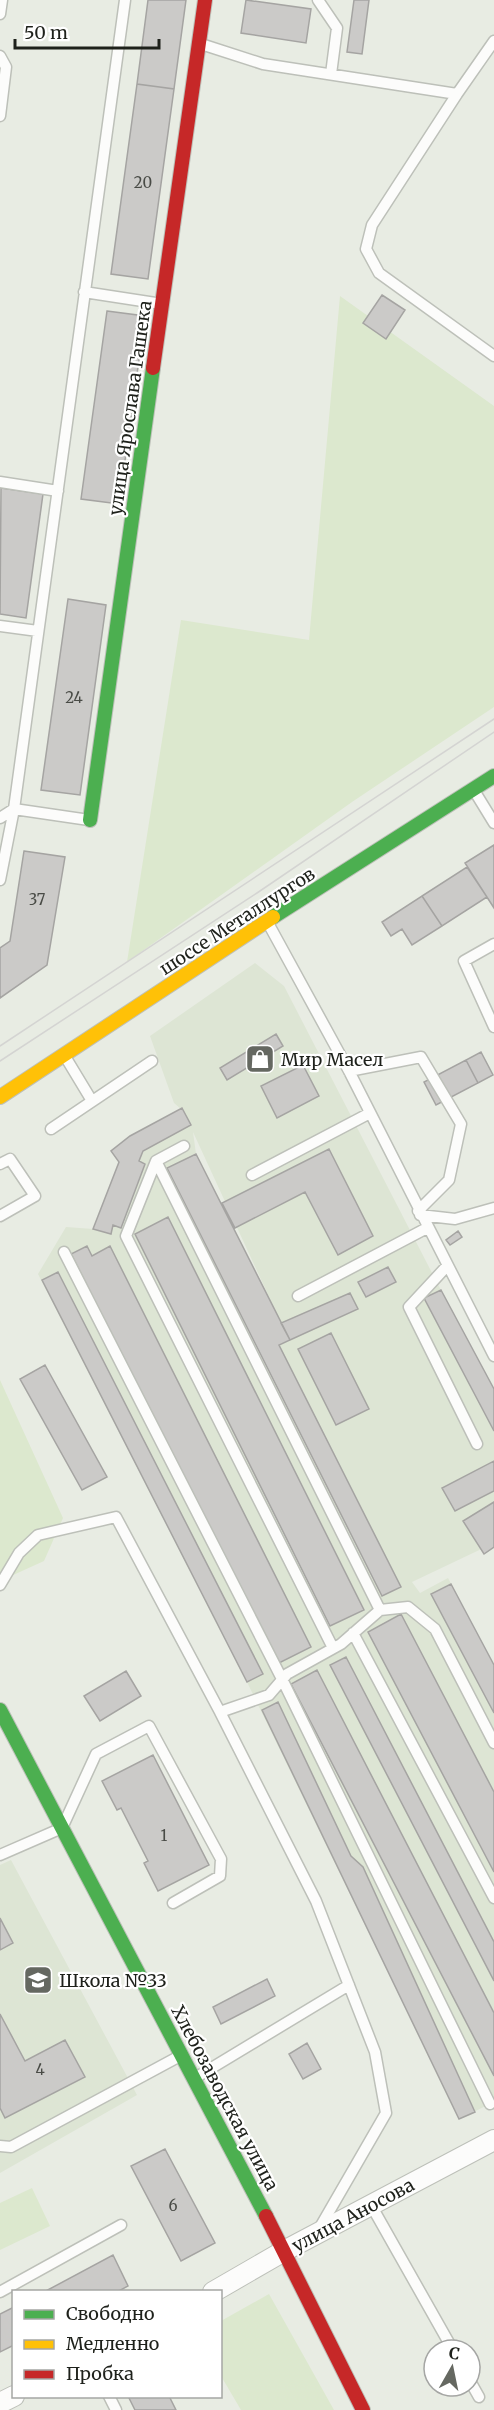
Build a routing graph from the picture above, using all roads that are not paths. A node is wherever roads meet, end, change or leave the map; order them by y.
1 (2, 0) edge
2 (125, 0) edge
3 (205, 0) edge
4 (318, 0) edge
5 (0, 14) edge
6 (494, 41) edge
7 (199, 43) junction
8 (0, 56) edge
9 (331, 74) junction
10 (457, 94) junction
11 (0, 116) edge
12 (84, 292) junction
13 (162, 304) junction
14 (494, 356) edge
15 (0, 482) edge
16 (58, 491) junction
17 (0, 626) edge
18 (38, 631) junction
19 (494, 776) edge
20 (474, 790) junction
21 (14, 809) junction
22 (0, 818) edge
23 (90, 820) joint
24 (494, 823) edge
25 (0, 880) edge
26 (267, 921) junction
27 (494, 944) edge
28 (494, 1026) edge
29 (65, 1055) junction
30 (152, 1061) dead end
31 (349, 1071) junction
32 (0, 1097) edge
33 (92, 1101) junction
34 (370, 1113) junction
35 (51, 1129) dead end
36 (184, 1146) dead end
37 (156, 1161) junction
38 (0, 1164) edge
39 (252, 1175) dead end
40 (494, 1208) edge
41 (419, 1213) junction
42 (0, 1216) edge
43 (427, 1228) junction
44 (64, 1252) dead end
45 (447, 1266) junction
46 (298, 1296) dead end
47 (494, 1356) edge
48 (477, 1444) dead end
49 (0, 1585) edge
50 (380, 1610) junction
51 (353, 1633) junction
52 (333, 1648) junction
53 (282, 1679) junction
54 (0, 1710) edge
55 (220, 1712) junction
56 (494, 1743) edge
57 (62, 1828) junction
58 (0, 1855) edge
59 (494, 1898) edge
60 (173, 1903) dead end
61 (349, 1985) junction
62 (182, 2055) junction
63 (194, 2079) junction
64 (490, 2104) dead end
65 (494, 2140) edge
66 (0, 2146) edge
67 (371, 2205) junction
68 (121, 2225) dead end
69 (316, 2234) junction
70 (284, 2251) junction
71 (216, 2290) edge
72 (0, 2292) edge
73 (446, 2338) edge
74 (363, 2410) edge

1 - 5 lane
2 - 12 lane
3 - 7 main road, улица Ярослава Гашека
4 - 9 lane
6 - 10 lane
7 - 9 lane
7 - 13 main road, улица Ярослава Гашека
8 - 11 lane
9 - 10 lane
10 - 14 lane
12 - 13 lane
12 - 16 lane
13 - 23 main road, улица Ярослава Гашека
15 - 16 lane
16 - 18 lane
17 - 18 lane
18 - 21 lane
19 - 20 main road, шоссе Металлургов
20 - 24 lane
20 - 26 main road, шоссе Металлургов
21 - 22 lane
21 - 23 lane
21 - 25 lane
26 - 29 main road, шоссе Металлургов
26 - 31 lane
27 - 28 lane
29 - 32 main road, шоссе Металлургов
29 - 33 lane
30 - 33 lane
31 - 34 lane
31 - 41 lane
33 - 35 lane
34 - 39 lane
34 - 41 lane
36 - 37 lane
37 - 50 lane
37 - 52 lane
38 - 42 lane
40 - 41 lane
41 - 43 lane
43 - 45 lane
43 - 46 lane
44 - 53 lane
45 - 47 lane
45 - 48 lane
49 - 55 lane
50 - 51 lane
50 - 56 lane
51 - 52 lane
51 - 59 lane
52 - 53 lane
53 - 55 lane
53 - 64 lane
54 - 57 main road, Хлебозаводская улица
55 - 61 lane
57 - 58 lane
57 - 60 lane
57 - 62 main road, Хлебозаводская улица
61 - 63 lane
61 - 69 lane
62 - 63 main road, Хлебозаводская улица
62 - 66 lane
63 - 70 main road, Хлебозаводская улица
65 - 67 street, улица Аносова
67 - 69 street, улица Аносова
67 - 73 lane
68 - 72 lane
69 - 70 street, улица Аносова
70 - 71 street, улица Аносова
70 - 74 main road, Хлебозаводская улица

